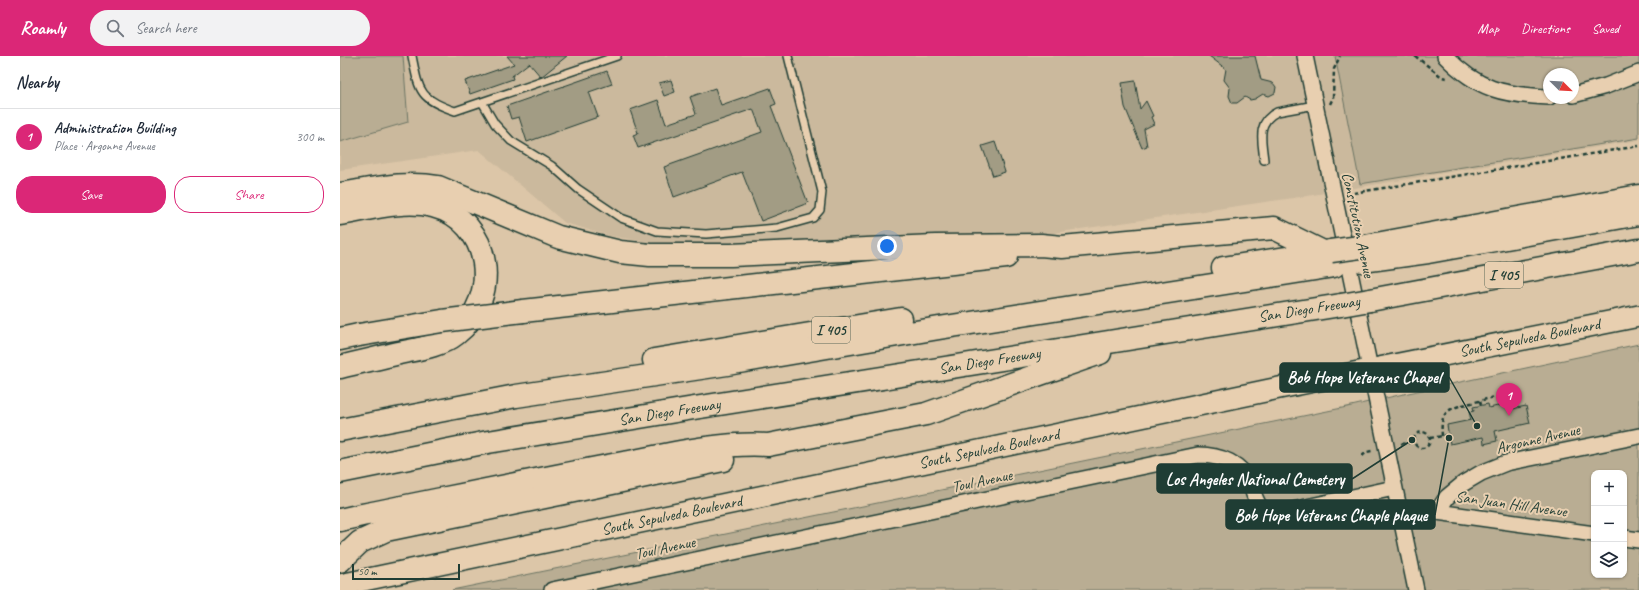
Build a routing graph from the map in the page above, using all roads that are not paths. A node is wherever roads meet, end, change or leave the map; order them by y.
1 (412, 56) edge
2 (617, 56) edge
3 (788, 56) edge
4 (1306, 56) edge
5 (1445, 56) edge
6 (1639, 73) edge
7 (1579, 93) edge
8 (1543, 96) edge
9 (482, 102) junction
10 (1321, 106) junction
11 (1264, 160) dead end
12 (340, 194) edge
13 (1639, 196) edge
14 (340, 214) edge
15 (1639, 214) edge
16 (1062, 247) junction
17 (1639, 250) edge
18 (1361, 254) junction
19 (1329, 256) junction
20 (1639, 316) edge
21 (1156, 334) junction
22 (350, 337) edge
23 (340, 367) edge
24 (1370, 370) junction
25 (340, 415) edge
26 (340, 430) edge
27 (1639, 436) edge
28 (768, 445) junction
29 (340, 472) edge
30 (1394, 488) junction
31 (1437, 512) junction
32 (1400, 516) junction
33 (340, 520) edge
34 (1591, 534) edge
35 (1627, 538) edge
36 (1639, 540) edge
37 (340, 561) edge
38 (340, 585) edge
39 (552, 590) edge
40 (1416, 590) edge

1 - 9 lane
2 - 9 lane
3 - 9 lane
4 - 10 street, Constitution Avenue
5 - 8 street
6 - 7 street
10 - 11 lane
10 - 24 street, Constitution Avenue
12 - 16 highway
13 - 18 highway, I 405
14 - 23 highway
15 - 18 highway
16 - 19 highway
16 - 22 highway, bridge
17 - 21 highway, San Diego Freeway / I 405, bridge
18 - 19 highway, I 405, bridge
19 - 25 highway, I 405
19 - 26 highway
20 - 24 main road, South Sepulveda Boulevard
21 - 28 highway
21 - 29 highway, San Diego Freeway / I 405
24 - 30 street, Constitution Avenue
24 - 38 main road, South Sepulveda Boulevard
27 - 31 street, Argonne Avenue
28 - 33 highway
28 - 37 highway
30 - 32 street, Constitution Avenue
30 - 39 street, Toul Avenue
31 - 32 street, San Juan Hill Avenue
31 - 34 street, San Juan Hill Avenue
32 - 40 street, Constitution Avenue
35 - 36 street

